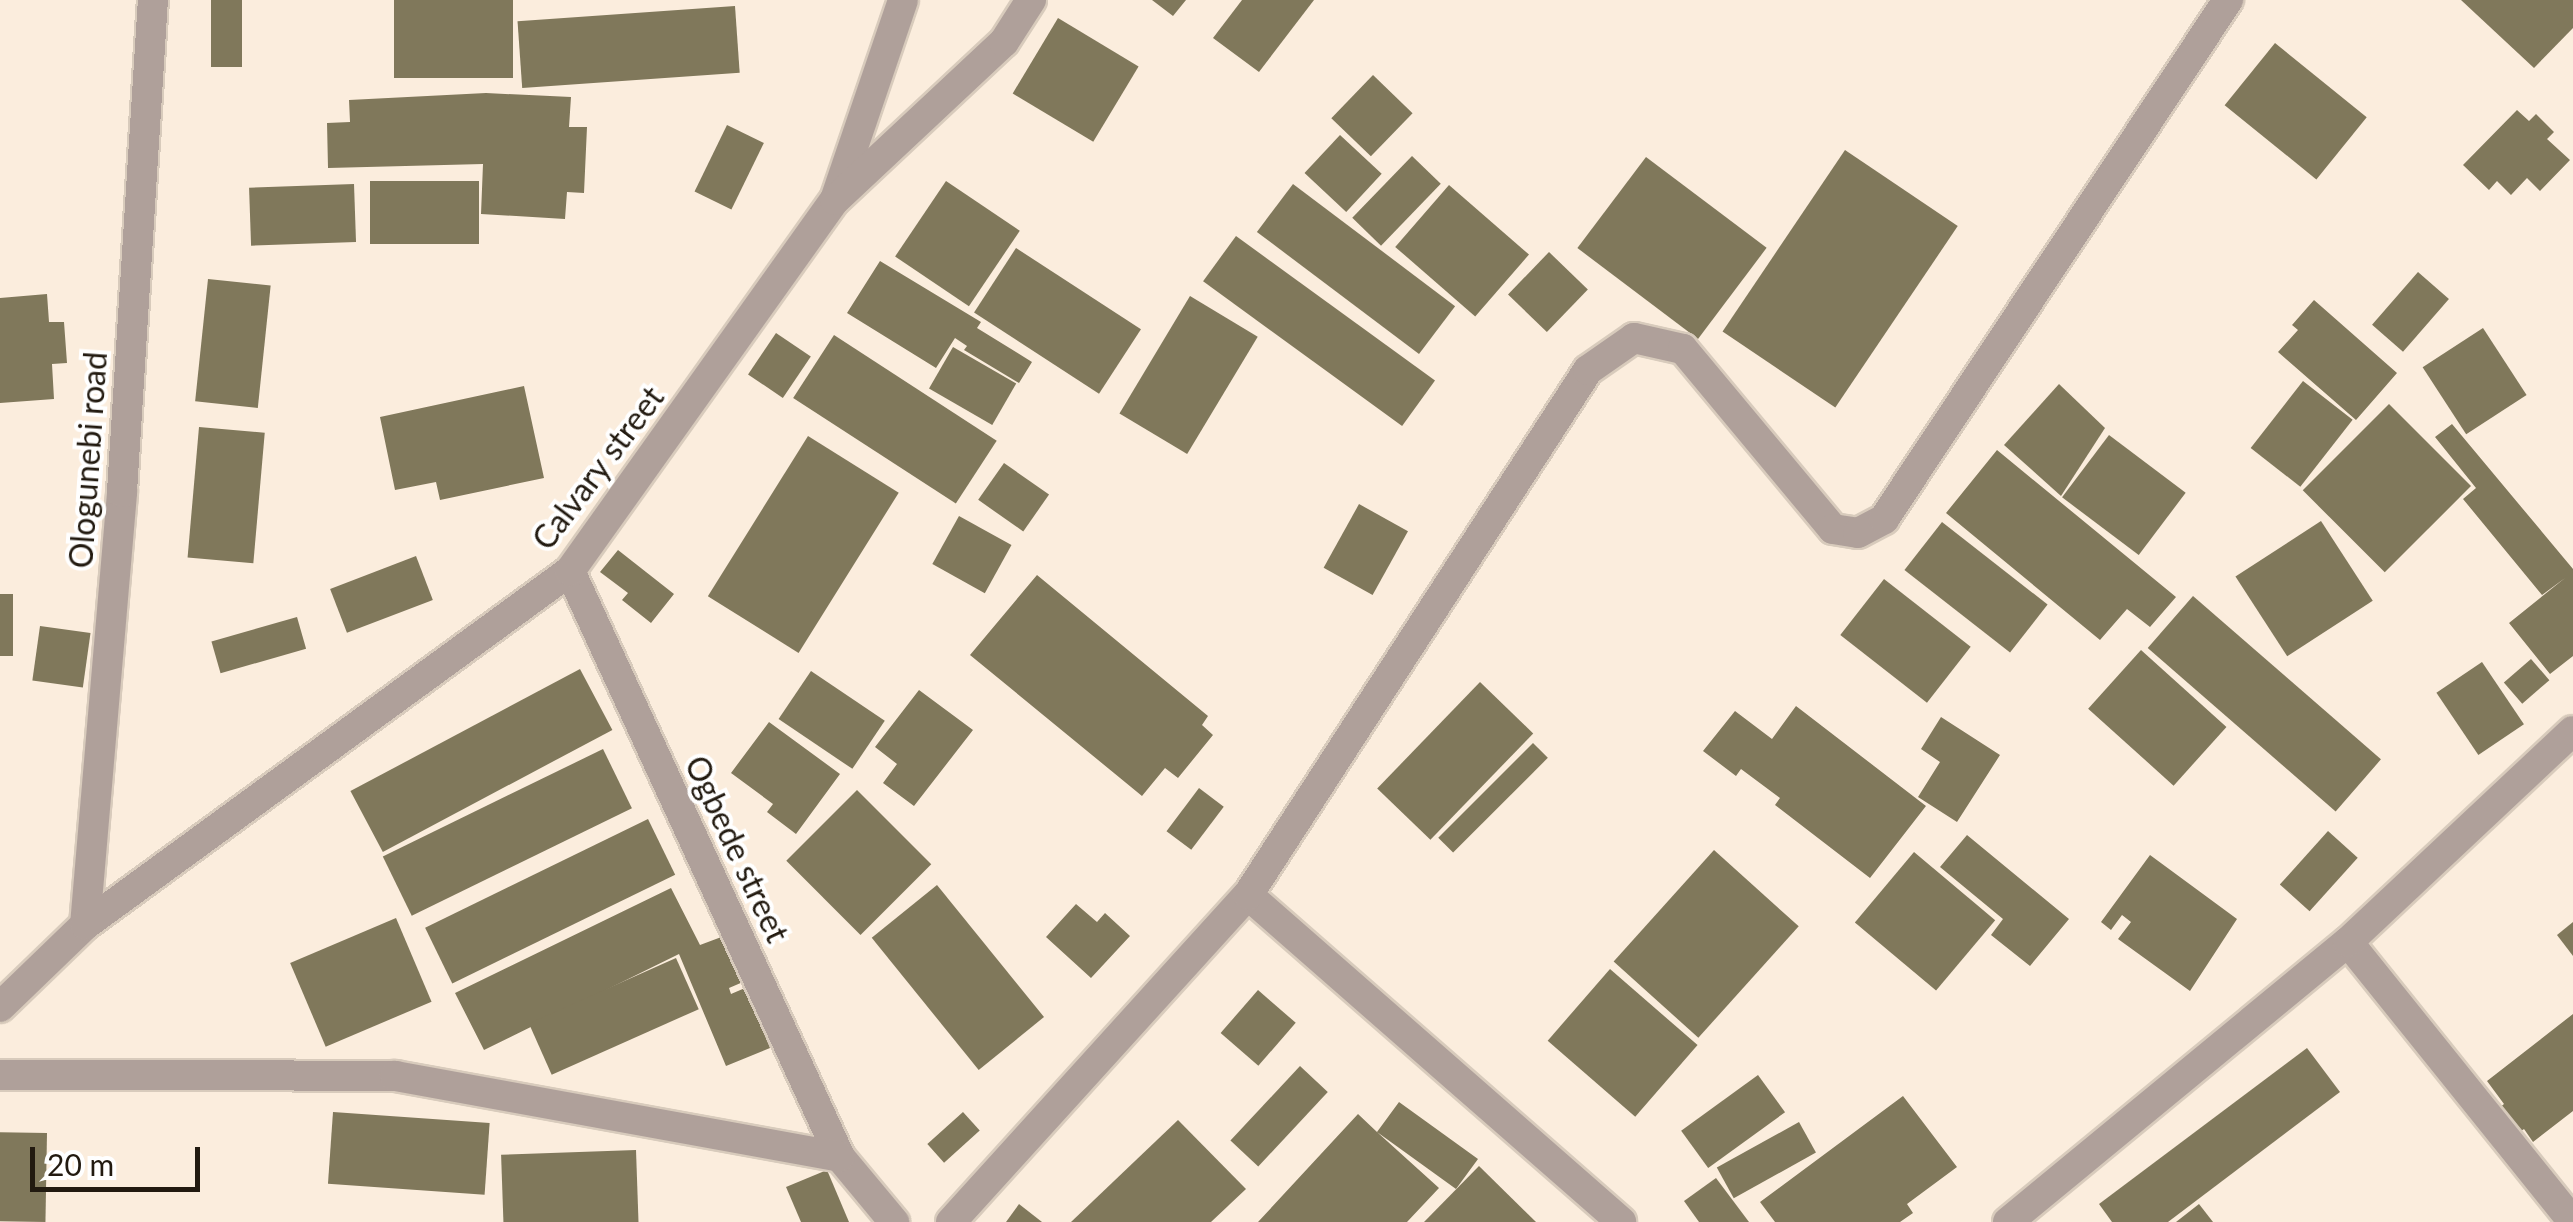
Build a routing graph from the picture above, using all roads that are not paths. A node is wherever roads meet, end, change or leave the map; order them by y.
1 (153, 0) edge
2 (903, 0) edge
3 (1031, 0) edge
4 (2228, 0) edge
5 (835, 200) junction
6 (570, 571) junction
7 (2573, 731) edge
8 (1248, 895) junction
9 (85, 925) junction
10 (2348, 942) junction
11 (0, 1008) edge
12 (0, 1075) edge
13 (840, 1157) junction
14 (894, 1222) edge
15 (950, 1222) edge
16 (1621, 1222) edge
17 (2008, 1222) edge
18 (2573, 1222) edge

1 - 9 street, Ologunebi road
2 - 5 street
3 - 5 street, Calvary street
4 - 8 street
5 - 6 street, Calvary street
6 - 9 street, Calvary street
6 - 13 street, Ogbede street
7 - 10 street
8 - 15 street
8 - 16 street
9 - 11 street, Calvary street
10 - 17 street
10 - 18 street
12 - 13 street
13 - 14 street, Ogbede street

